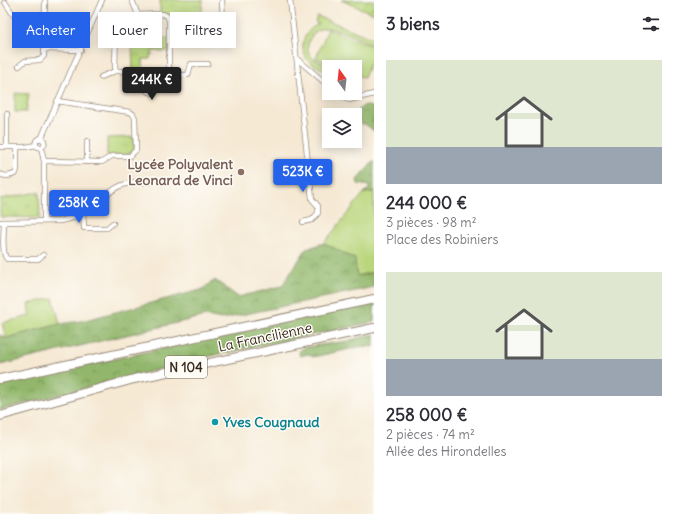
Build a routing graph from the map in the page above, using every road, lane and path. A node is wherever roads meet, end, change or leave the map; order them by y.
1 (44, 0) edge
2 (102, 0) edge
3 (132, 0) edge
4 (222, 0) edge
5 (290, 0) edge
6 (5, 2) dead end
7 (45, 12) edge
8 (137, 12) edge
9 (223, 12) edge
10 (12, 13) edge
11 (162, 14) edge
12 (116, 48) edge
13 (45, 49) joint
14 (81, 50) junction
15 (297, 59) junction
16 (208, 64) dead end
17 (19, 66) dead end
18 (115, 71) junction
19 (146, 71) junction
20 (156, 71) junction
21 (169, 71) junction
22 (101, 77) dead end
23 (322, 80) edge
24 (374, 94) edge
25 (362, 97) edge
26 (57, 100) junction
27 (7, 114) dead end
28 (41, 139) junction
29 (87, 141) dead end
30 (36, 145) junction
31 (0, 147) edge
32 (7, 147) junction
33 (17, 147) junction
34 (41, 147) junction
35 (44, 162) junction
36 (87, 162) junction
37 (0, 174) edge
38 (150, 182) dead end
39 (83, 214) junction
40 (44, 221) junction
41 (2, 222) edge
42 (303, 222) dead end
43 (113, 223) dead end
44 (43, 255) dead end
45 (374, 299) edge
46 (374, 328) edge
47 (0, 379) edge
48 (0, 416) edge

1 - 7 street
2 - 14 street
3 - 8 street
4 - 9 street
5 - 15 street
6 - 10 street
11 - 21 street
12 - 18 street
13 - 14 street
13 - 17 street
14 - 26 street
15 - 23 street
15 - 42 street
16 - 21 street
18 - 19 street
18 - 22 street
19 - 20 street
19 - 20 street
20 - 21 street
24 - 25 street
26 - 28 street
26 - 36 street
27 - 32 street
28 - 30 street
28 - 34 street
29 - 36 street
30 - 33 street
30 - 34 street
31 - 32 street
32 - 33 street
33 - 37 street
34 - 35 street
35 - 36 street
35 - 40 street
38 - 39 street
39 - 40 street
39 - 43 street
40 - 41 street
41 - 44 street
45 - 47 highway, La Francilienne / N 104
46 - 48 highway, La Francilienne / N 104

